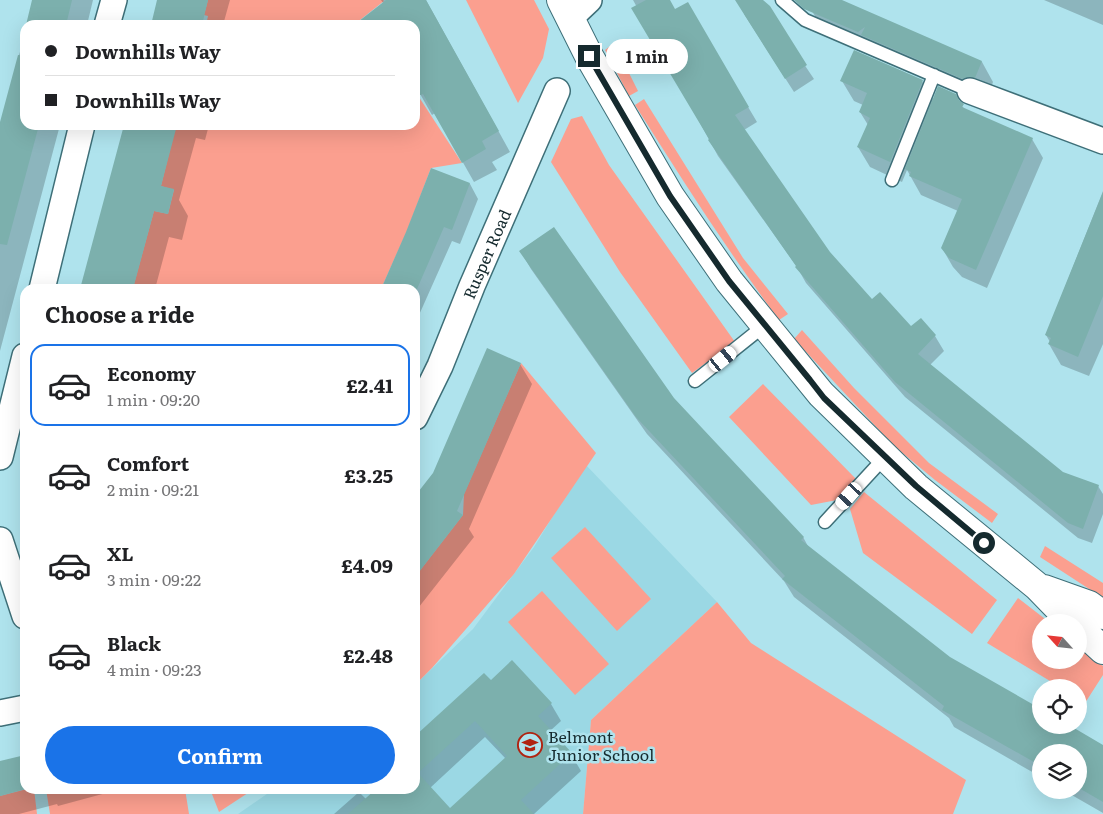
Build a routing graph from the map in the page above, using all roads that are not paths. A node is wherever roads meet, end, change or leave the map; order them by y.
1 (114, 0) edge
2 (782, 0) edge
3 (573, 6) edge
4 (108, 20) edge
5 (934, 74) junction
6 (557, 90) dead end
7 (970, 91) joint
8 (81, 130) edge
9 (1103, 141) edge
10 (892, 180) dead end
11 (43, 284) edge
12 (765, 325) junction
13 (20, 376) edge
14 (694, 381) dead end
15 (420, 407) edge
16 (885, 456) junction
17 (0, 457) edge
18 (825, 522) dead end
19 (0, 540) edge
20 (1038, 587) junction
21 (20, 601) edge
22 (1064, 614) edge
23 (1103, 615) edge
24 (1088, 636) edge
25 (1103, 650) edge
26 (20, 709) edge
27 (0, 714) edge

1 - 4 street
2 - 5 lane
3 - 12 main road
5 - 7 lane
5 - 10 lane
6 - 15 street, Rusper Road
7 - 9 street
8 - 11 street
12 - 14 lane
12 - 16 main road
13 - 17 street
16 - 18 lane
16 - 20 main road
19 - 21 street
20 - 22 main road
20 - 23 main road
24 - 25 main road
26 - 27 street

